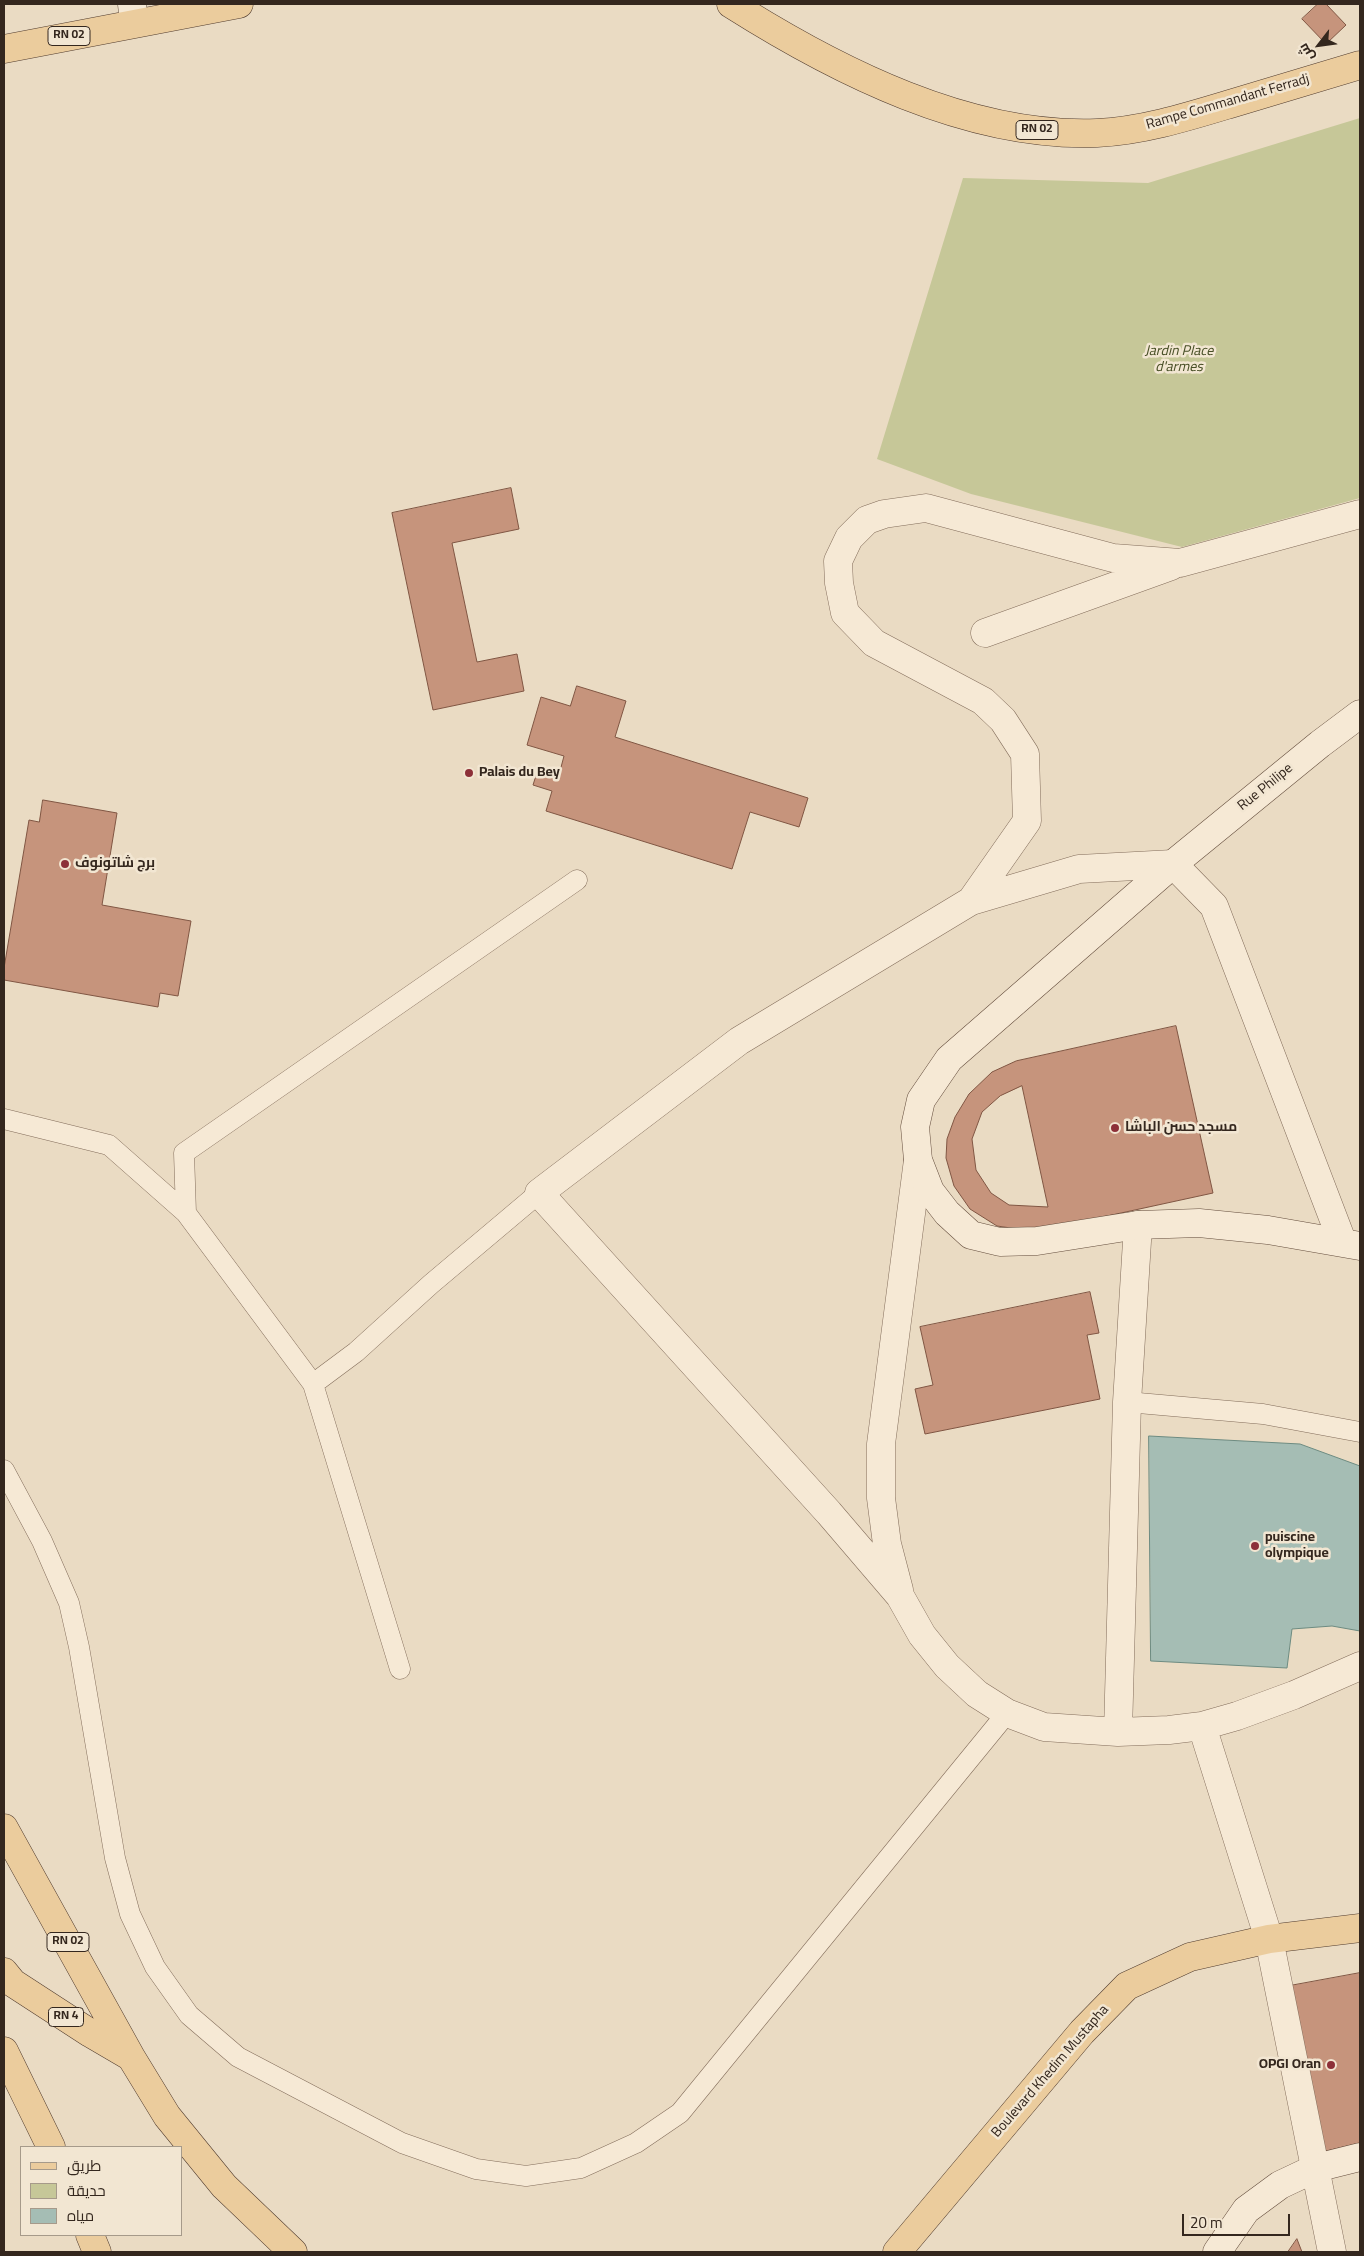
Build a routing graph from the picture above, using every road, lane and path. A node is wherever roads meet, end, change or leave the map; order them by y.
1 (239, 4) edge
2 (731, 4) edge
3 (133, 14) edge
4 (4, 49) edge
5 (1360, 65) edge
6 (1360, 514) edge
7 (1180, 563) junction
8 (985, 634) dead end
9 (1360, 714) edge
10 (1173, 864) junction
11 (577, 880) dead end
12 (971, 901) junction
13 (4, 1119) edge
14 (918, 1160) junction
15 (539, 1193) junction
16 (186, 1213) junction
17 (1138, 1226) junction
18 (1351, 1243) edge
19 (313, 1384) junction
20 (1127, 1402) junction
21 (1360, 1432) edge
22 (4, 1470) edge
23 (900, 1596) junction
24 (1360, 1666) edge
25 (400, 1669) dead end
26 (1007, 1713) junction
27 (1202, 1726) junction
28 (1118, 1732) junction
29 (4, 1828) edge
30 (1360, 1928) edge
31 (1268, 1939) junction
32 (4, 1972) edge
33 (4, 2051) edge
34 (131, 2057) junction
35 (4, 2066) edge
36 (49, 2146) edge
37 (50, 2146) edge
38 (1360, 2157) edge
39 (1316, 2168) junction
40 (90, 2236) edge
41 (97, 2252) edge
42 (294, 2252) edge
43 (897, 2252) edge
44 (1217, 2252) edge
45 (1332, 2252) edge

1 - 3 main road, RN 02
2 - 5 main road, Rampe Commandant Ferradj / RN 02
3 - 4 main road, RN 02
6 - 7 street
7 - 8 street
7 - 12 street
9 - 10 street, Rue Philipe
10 - 12 street
10 - 14 street, Rue Philipe
10 - 18 street
11 - 16 lane
12 - 15 street
13 - 16 lane
14 - 17 street
14 - 23 street
15 - 19 lane
15 - 23 street
16 - 19 lane
17 - 18 street
17 - 20 street
19 - 25 lane
20 - 21 lane
20 - 28 street
22 - 26 lane
23 - 26 street
24 - 27 street
26 - 28 street
27 - 28 street
27 - 31 street
29 - 34 main road, RN 02
30 - 31 main road, Boulevard Khedim Mustapha
31 - 39 street
31 - 43 main road, Boulevard Khedim Mustapha
32 - 34 main road, RN 4
33 - 37 main road
34 - 42 main road, RN 02
35 - 36 main road
38 - 39 street
39 - 44 street
39 - 45 street
40 - 41 main road

